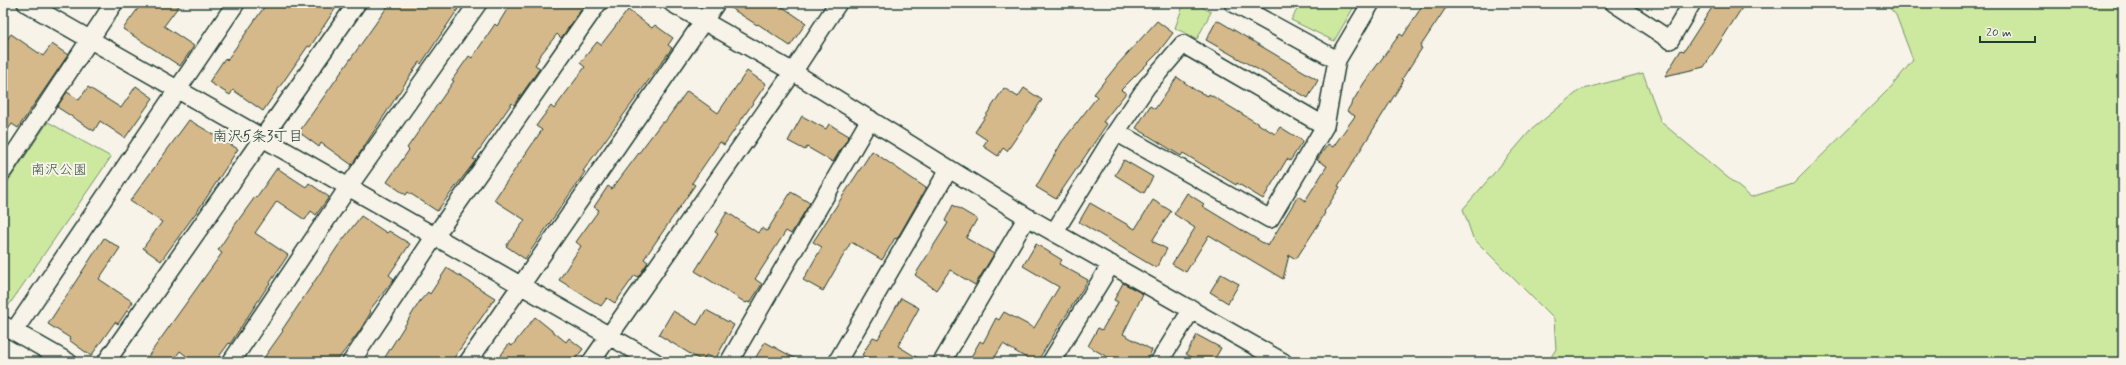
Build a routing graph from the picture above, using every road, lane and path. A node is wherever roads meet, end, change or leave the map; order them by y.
1 (26, 3) edge
2 (114, 3) edge
3 (236, 3) edge
4 (357, 3) edge
5 (478, 3) edge
6 (598, 3) edge
7 (672, 3) edge
8 (716, 3) edge
9 (838, 3) edge
10 (1233, 3) edge
11 (1371, 3) edge
12 (1614, 3) edge
13 (1692, 3) edge
14 (704, 20) junction
15 (89, 38) junction
16 (1338, 60) junction
17 (793, 72) junction
18 (178, 88) junction
19 (870, 120) junction
20 (1325, 126) junction
21 (1116, 132) junction
22 (262, 136) junction
23 (949, 168) junction
24 (3, 171) edge
25 (349, 186) junction
26 (1026, 217) junction
27 (1054, 231) junction
28 (435, 236) junction
29 (1111, 264) junction
30 (520, 285) junction
31 (1192, 309) junction
32 (8, 328) edge
33 (609, 336) junction
34 (1264, 358) edge
35 (68, 362) edge
36 (106, 362) edge
37 (231, 362) edge
38 (351, 362) edge
39 (468, 362) edge
40 (591, 362) edge
41 (655, 362) edge
42 (729, 362) edge
43 (837, 362) edge
44 (942, 362) edge
45 (1051, 362) edge
46 (1159, 362) edge
47 (1283, 362) edge

1 - 15 street
2 - 15 street
3 - 18 street
4 - 22 street
5 - 25 street
6 - 28 street
7 - 14 street
8 - 14 street
9 - 17 street
10 - 16 street
11 - 16 street
12 - 13 street
14 - 17 street
14 - 30 street
15 - 18 street
15 - 24 street
16 - 20 street
17 - 19 street
17 - 33 street
18 - 22 street
18 - 32 street
19 - 23 street
19 - 42 street
20 - 21 street
20 - 21 street
21 - 27 street
22 - 25 street
22 - 36 street
23 - 26 street
23 - 43 street
25 - 28 street
25 - 37 street
26 - 27 street
26 - 44 street
27 - 29 street
28 - 30 street
28 - 38 street
29 - 31 street
29 - 45 street
30 - 33 street
30 - 39 street
31 - 34 street
31 - 46 street
32 - 35 street
33 - 40 street
33 - 41 street
34 - 47 street

